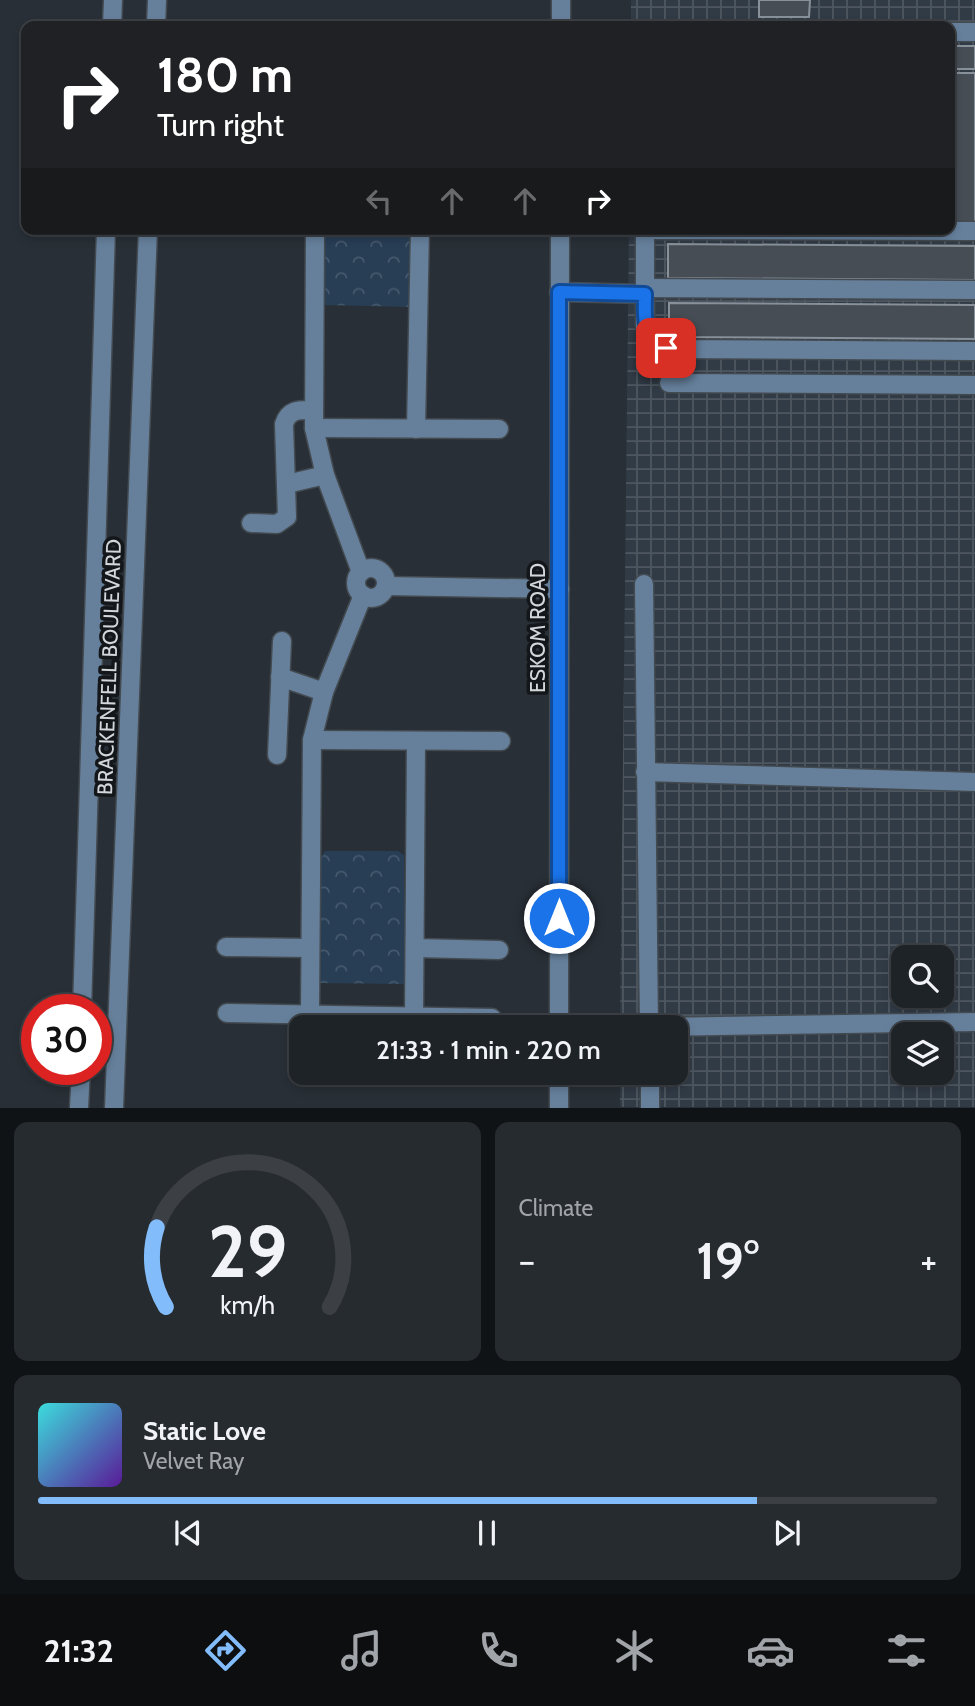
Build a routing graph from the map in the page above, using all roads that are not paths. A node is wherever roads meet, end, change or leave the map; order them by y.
1 (113, 0) edge
2 (157, 0) edge
3 (561, 0) edge
4 (112, 21) edge
5 (156, 21) edge
6 (561, 21) edge
7 (955, 32) edge
8 (975, 32) edge
9 (955, 231) edge
10 (975, 231) edge
11 (106, 235) edge
12 (148, 235) edge
13 (314, 235) edge
14 (420, 235) edge
15 (560, 235) edge
16 (645, 235) edge
17 (975, 290) edge
18 (645, 291) junction
19 (559, 292) junction
20 (975, 351) edge
21 (669, 383) dead end
22 (975, 385) edge
23 (314, 419) junction
24 (416, 429) junction
25 (499, 429) dead end
26 (324, 475) junction
27 (287, 484) junction
28 (251, 523) dead end
29 (362, 572) junction
30 (644, 584) dead end
31 (386, 586) junction
32 (560, 589) junction
33 (363, 595) junction
34 (282, 641) dead end
35 (280, 677) junction
36 (324, 692) junction
37 (312, 740) junction
38 (416, 741) junction
39 (501, 741) dead end
40 (277, 755) dead end
41 (645, 772) junction
42 (975, 782) edge
43 (226, 947) dead end
44 (310, 948) junction
45 (415, 948) junction
46 (499, 950) dead end
47 (82, 994) edge
48 (227, 1013) dead end
49 (310, 1014) junction
50 (362, 1015) edge
51 (414, 1015) edge
52 (559, 1015) edge
53 (649, 1015) edge
54 (975, 1022) edge
55 (688, 1027) edge
56 (80, 1085) edge
57 (559, 1085) edge
58 (650, 1085) edge
59 (79, 1108) edge
60 (114, 1108) edge
61 (558, 1108) edge
62 (650, 1108) edge

1 - 4 street
2 - 5 street
3 - 6 street
7 - 8 street
9 - 10 street
11 - 47 street, BRACKENFELL BOULEVARD
12 - 60 street, BRACKENFELL BOULEVARD
13 - 23 street
14 - 24 street
15 - 19 street, ESKOM ROAD
16 - 18 street
17 - 18 street
18 - 19 street
18 - 20 street
19 - 32 street, ESKOM ROAD
21 - 22 street
23 - 24 street
23 - 26 street
23 - 27 street
24 - 25 street
26 - 27 street
26 - 29 street
27 - 28 street
29 - 31 street
29 - 33 street
30 - 41 street
31 - 32 street
31 - 33 street
32 - 52 street, ESKOM ROAD
33 - 36 street
34 - 35 street
35 - 36 street
35 - 40 street
36 - 37 street
37 - 38 street
37 - 44 street
38 - 39 street
38 - 45 street
41 - 42 street
41 - 53 street
43 - 44 street
44 - 49 street
45 - 46 street
45 - 51 street
48 - 49 street
49 - 50 street
54 - 55 street
56 - 59 street
57 - 61 street
58 - 62 street

